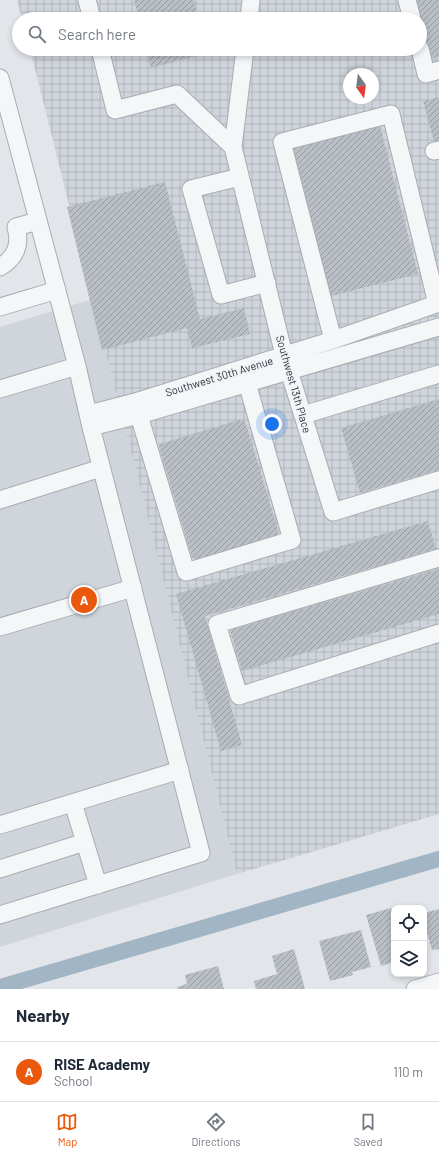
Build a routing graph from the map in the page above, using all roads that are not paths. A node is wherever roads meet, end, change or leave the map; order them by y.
1 (87, 0) edge
2 (251, 0) edge
3 (407, 0) edge
4 (90, 12) edge
5 (250, 12) edge
6 (410, 12) edge
7 (102, 56) edge
8 (244, 56) edge
9 (422, 56) edge
10 (439, 70) edge
11 (0, 78) edge
12 (233, 147) junction
13 (240, 177) junction
14 (38, 221) junction
15 (0, 266) edge
16 (267, 283) junction
17 (57, 290) junction
18 (438, 303) edge
19 (0, 308) edge
20 (439, 326) edge
21 (333, 340) junction
22 (284, 355) junction
23 (77, 366) junction
24 (289, 371) junction
25 (439, 374) edge
26 (247, 384) junction
27 (0, 389) edge
28 (137, 408) junction
29 (303, 415) junction
30 (90, 420) junction
31 (102, 468) junction
32 (439, 480) edge
33 (0, 500) edge
34 (439, 558) edge
35 (133, 588) junction
36 (0, 627) edge
37 (439, 633) edge
38 (180, 770) junction
39 (73, 803) junction
40 (0, 825) edge
41 (85, 842) junction
42 (0, 869) edge
43 (98, 885) junction
44 (0, 915) edge
45 (439, 982) edge
46 (414, 989) edge

1 - 4 street
2 - 5 street
3 - 6 street
7 - 12 street
8 - 12 street
9 - 10 street
11 - 14 street
12 - 13 street, Southwest 13th Place
13 - 16 street, Southwest 13th Place
13 - 16 street
14 - 15 street
14 - 17 street
16 - 22 street, Southwest 13th Place
17 - 19 street
17 - 23 street
18 - 21 street, Southwest 30th Avenue
18 - 21 street
20 - 24 street, Southwest 30th Avenue
21 - 22 street, Southwest 30th Avenue
22 - 24 street, Southwest 13th Place
22 - 28 street, Southwest 30th Avenue
23 - 27 street
23 - 30 street
24 - 26 street, Southwest 30th Avenue
24 - 29 street, Southwest 13th Place
25 - 29 street
26 - 28 street, Southwest 30th Avenue
26 - 28 street
28 - 30 street, Southwest 30th Avenue
29 - 32 street, Southwest 13th Place
30 - 31 street
31 - 33 street
31 - 35 street
34 - 37 street
35 - 36 street
35 - 38 street
38 - 39 street
38 - 43 street
39 - 40 street
39 - 41 street
41 - 42 street
41 - 43 street
43 - 44 street
45 - 46 street

